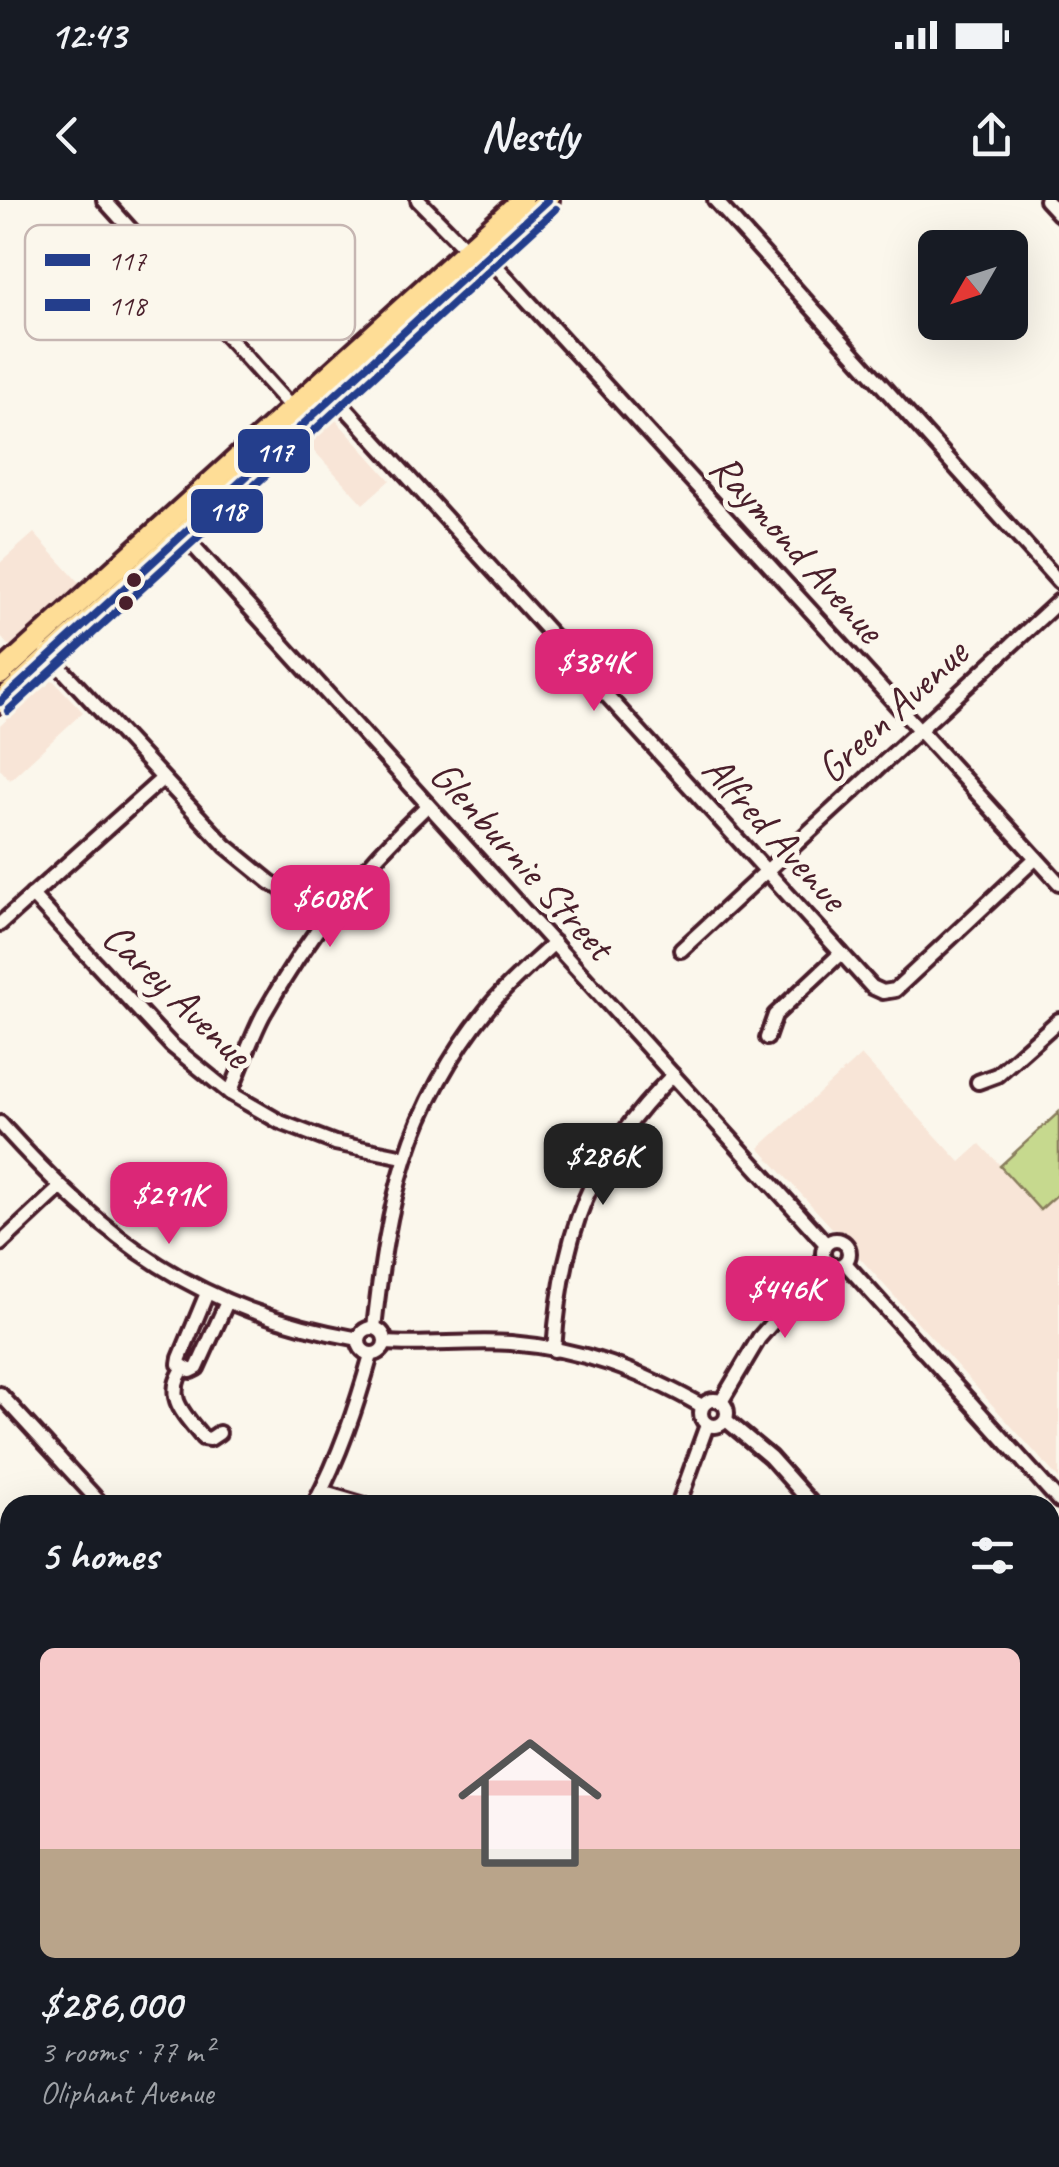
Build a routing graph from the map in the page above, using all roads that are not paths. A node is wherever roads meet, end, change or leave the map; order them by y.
1 (104, 200) edge
2 (418, 200) edge
3 (522, 200) edge
4 (548, 200) edge
5 (716, 200) edge
6 (1046, 200) edge
7 (1059, 214) edge
8 (127, 225) edge
9 (477, 254) junction
10 (230, 340) edge
11 (328, 390) junction
12 (300, 417) junction
13 (176, 527) junction
14 (1059, 583) edge
15 (1059, 602) edge
16 (43, 649) junction
17 (8, 669) edge
18 (0, 702) edge
19 (919, 730) junction
20 (162, 778) junction
21 (428, 805) junction
22 (1036, 858) junction
23 (766, 870) junction
24 (1059, 883) edge
25 (32, 895) junction
26 (326, 916) junction
27 (0, 924) edge
28 (554, 943) junction
29 (682, 950) dead end
30 (840, 953) junction
31 (1059, 1020) edge
32 (768, 1038) dead end
33 (673, 1076) junction
34 (978, 1082) dead end
35 (230, 1094) junction
36 (0, 1123) edge
37 (404, 1158) junction
38 (60, 1188) junction
39 (0, 1244) edge
40 (826, 1244) junction
41 (825, 1262) junction
42 (845, 1264) junction
43 (207, 1293) junction
44 (226, 1302) junction
45 (374, 1328) junction
46 (359, 1339) junction
47 (386, 1342) junction
48 (554, 1350) junction
49 (371, 1355) junction
50 (183, 1369) junction
51 (1, 1398) edge
52 (721, 1402) junction
53 (702, 1406) junction
54 (726, 1420) junction
55 (708, 1425) junction
56 (219, 1433) dead end
57 (93, 1495) edge
58 (320, 1495) edge
59 (682, 1495) edge
60 (805, 1495) edge
61 (1054, 1495) edge

1 - 8 street
2 - 9 street, Raymond Avenue
3 - 9 main road
4 - 9 main road
5 - 14 street
6 - 7 street
9 - 11 main road
9 - 19 street, Raymond Avenue
10 - 12 street
11 - 12 main road
11 - 23 street, Alfred Avenue
12 - 13 main road
13 - 16 main road
13 - 21 street, Glenburnie Street
14 - 15 street
15 - 19 street, Green Avenue
16 - 17 main road
16 - 20 street
17 - 18 main road
19 - 22 street, Raymond Avenue
19 - 23 street, Green Avenue
20 - 25 street
20 - 26 street
21 - 26 street
21 - 28 street, Glenburnie Street
22 - 24 street, Raymond Avenue
22 - 30 street, Alfred Avenue
23 - 29 street, Green Avenue
23 - 30 street, Alfred Avenue
25 - 27 street
25 - 35 street, Carey Avenue
26 - 35 street
28 - 33 street, Glenburnie Street
28 - 37 street
30 - 32 street
31 - 34 street
33 - 40 street, Glenburnie Street
33 - 48 street
35 - 37 street, Carey Avenue
36 - 38 street
37 - 45 street
38 - 39 street
38 - 43 street
40 - 41 street
40 - 42 street
41 - 42 street
41 - 52 street
42 - 61 street
43 - 44 street
43 - 50 street
44 - 46 street
44 - 50 street
45 - 46 street
45 - 47 street
46 - 49 street
47 - 48 street
47 - 49 street
48 - 53 street
49 - 58 street
50 - 56 street
51 - 57 street
52 - 53 street
52 - 54 street
53 - 55 street
54 - 55 street
54 - 60 street
55 - 59 street

